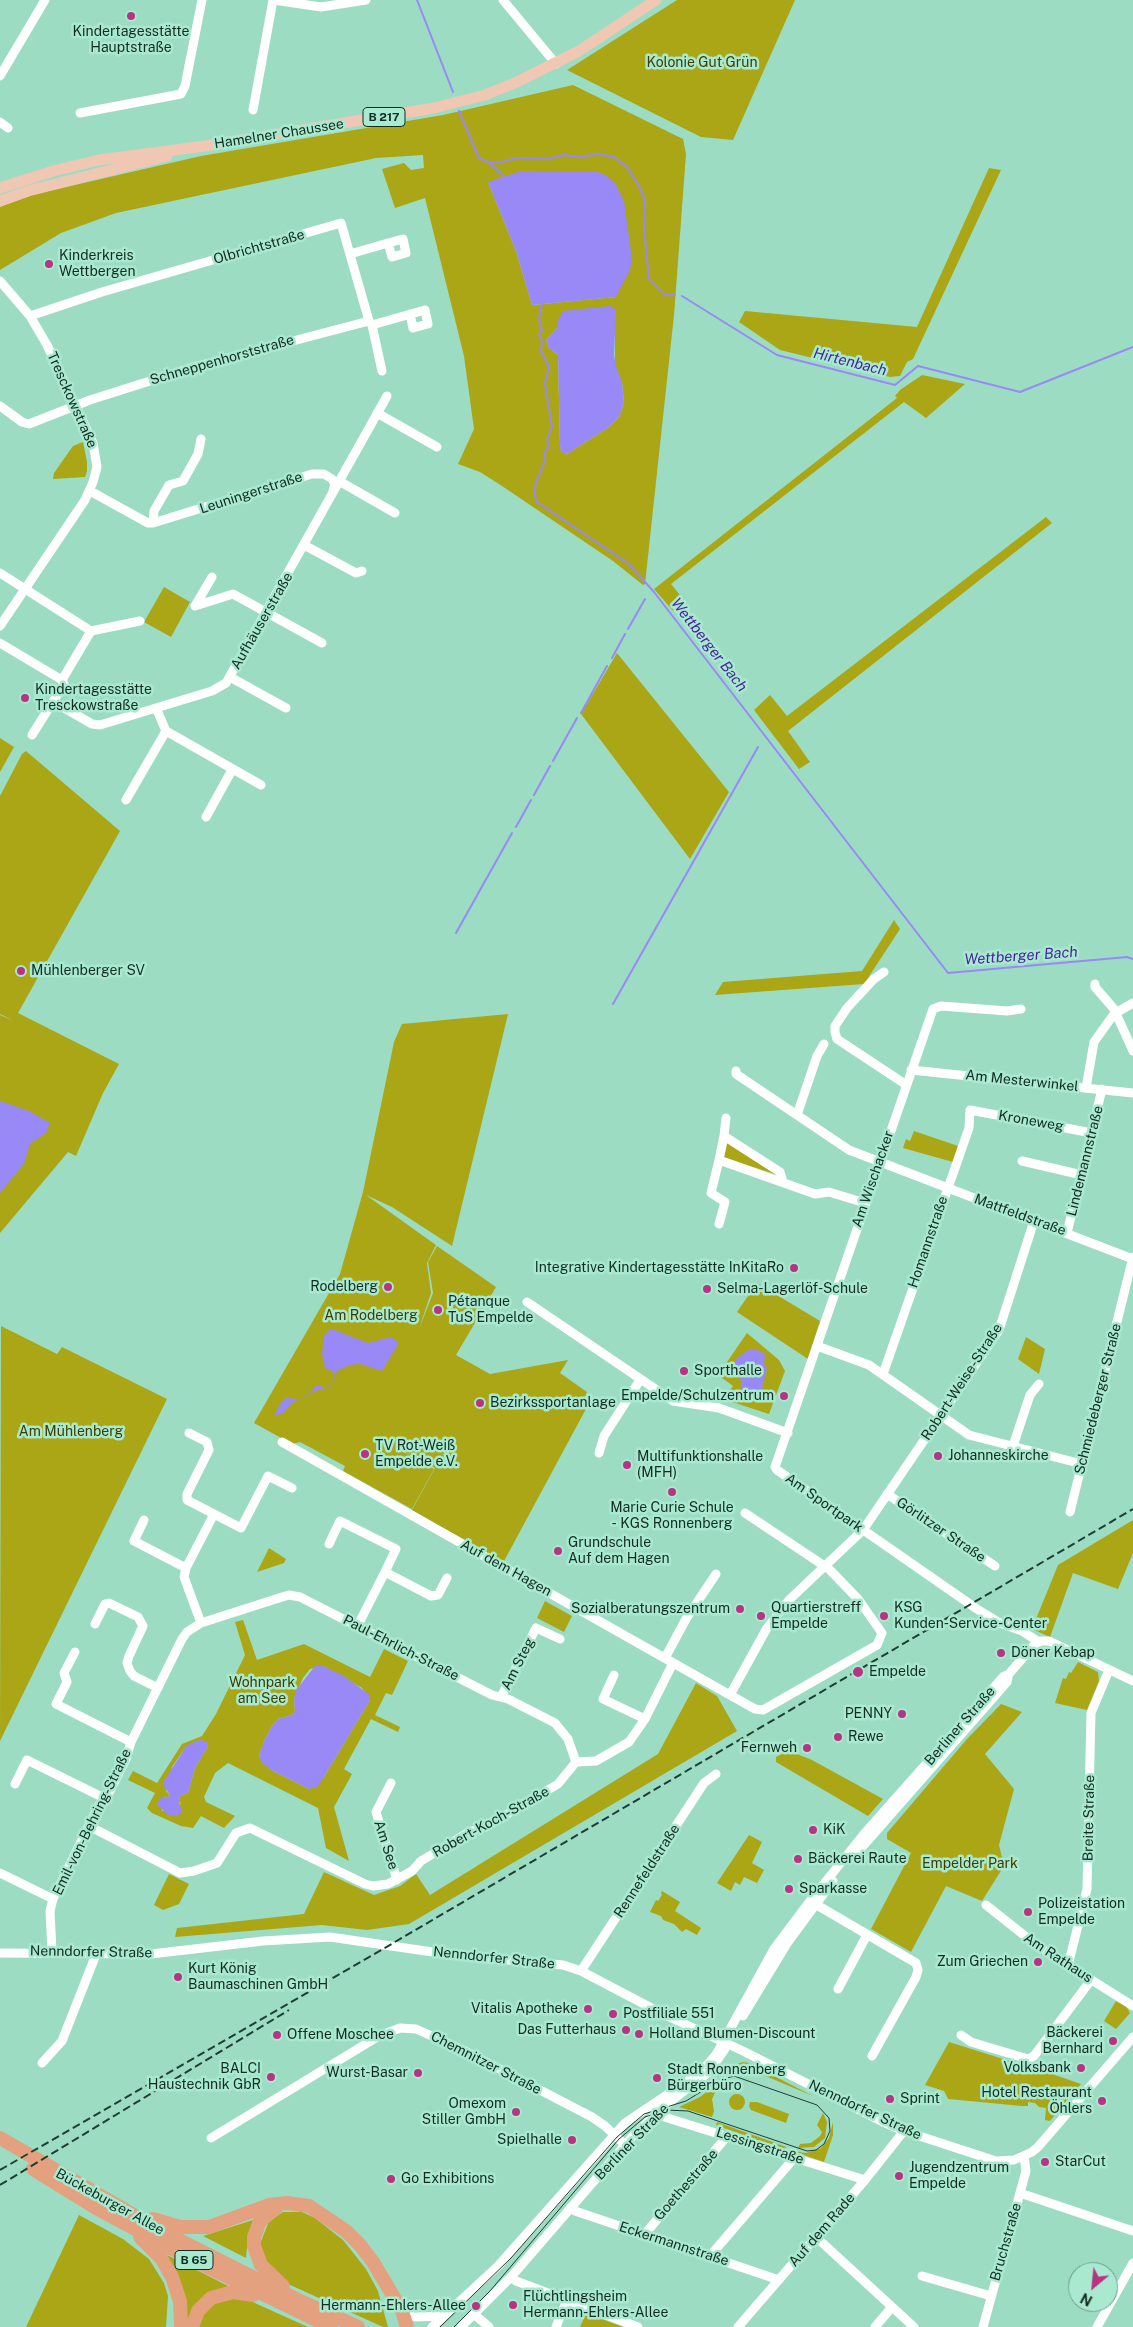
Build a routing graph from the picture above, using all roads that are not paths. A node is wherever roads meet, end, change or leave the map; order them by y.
1 (45, 0) edge
2 (202, 0) edge
3 (274, 0) edge
4 (366, 0) edge
5 (503, 0) edge
6 (656, 0) edge
7 (556, 64) junction
8 (0, 76) edge
9 (253, 110) dead end
10 (80, 113) dead end
11 (0, 122) edge
12 (8, 128) dead end
13 (205, 146) junction
14 (0, 188) edge
15 (0, 201) edge
16 (388, 243) dead end
17 (350, 254) junction
18 (0, 281) edge
19 (410, 314) dead end
20 (30, 316) junction
21 (370, 323) junction
22 (382, 371) dead end
23 (387, 396) dead end
24 (76, 405) junction
25 (0, 406) edge
26 (377, 413) junction
27 (201, 439) dead end
28 (437, 446) dead end
29 (339, 482) junction
30 (90, 491) junction
31 (332, 494) junction
32 (395, 513) dead end
33 (153, 523) junction
34 (304, 544) junction
35 (362, 571) dead end
36 (0, 573) edge
37 (212, 577) dead end
38 (24, 590) junction
39 (267, 612) junction
40 (140, 621) dead end
41 (0, 626) edge
42 (91, 631) junction
43 (0, 643) edge
44 (322, 643) dead end
45 (230, 676) junction
46 (62, 680) junction
47 (54, 702) junction
48 (156, 708) junction
49 (286, 708) dead end
50 (166, 731) junction
51 (32, 735) dead end
52 (232, 770) junction
53 (261, 785) dead end
54 (126, 800) dead end
55 (206, 817) dead end
56 (884, 972) dead end
57 (1095, 984) dead end
58 (1133, 1003) edge
59 (1021, 1009) dead end
60 (1114, 1014) junction
61 (824, 1044) dead end
62 (1133, 1051) edge
63 (910, 1070) junction
64 (736, 1071) dead end
65 (905, 1084) junction
66 (1086, 1088) junction
67 (1102, 1090) junction
68 (1133, 1093) edge
69 (970, 1110) joint
70 (797, 1115) junction
71 (726, 1118) dead end
72 (1092, 1133) junction
73 (724, 1136) junction
74 (719, 1160) junction
75 (1022, 1161) dead end
76 (879, 1163) junction
77 (1082, 1175) junction
78 (783, 1182) junction
79 (947, 1188) junction
80 (865, 1204) junction
81 (1034, 1221) junction
82 (719, 1224) dead end
83 (1067, 1233) junction
84 (1133, 1258) edge
85 (527, 1302) dead end
86 (817, 1346) junction
87 (883, 1374) junction
88 (640, 1380) junction
89 (1039, 1384) dead end
90 (941, 1416) junction
91 (189, 1433) dead end
92 (788, 1433) junction
93 (282, 1442) dead end
94 (1013, 1446) junction
95 (599, 1453) dead end
96 (1082, 1464) junction
97 (292, 1488) dead end
98 (887, 1494) junction
99 (1070, 1512) dead end
100 (746, 1513) dead end
101 (214, 1514) junction
102 (144, 1520) dead end
103 (863, 1530) junction
104 (329, 1544) dead end
105 (824, 1566) junction
106 (994, 1566) dead end
107 (186, 1568) junction
108 (385, 1572) junction
109 (716, 1574) dead end
110 (447, 1578) dead end
111 (201, 1623) junction
112 (95, 1624) dead end
113 (358, 1626) junction
114 (560, 1639) dead end
115 (1039, 1642) junction
116 (75, 1652) dead end
117 (669, 1660) junction
118 (1109, 1670) junction
119 (614, 1675) dead end
120 (1133, 1681) edge
121 (158, 1688) junction
122 (730, 1695) junction
123 (501, 1697) junction
124 (645, 1719) junction
125 (131, 1742) junction
126 (576, 1762) junction
127 (716, 1774) dead end
128 (390, 1783) dead end
129 (15, 1784) dead end
130 (104, 1798) junction
131 (89, 1826) junction
132 (0, 1873) edge
133 (397, 1880) junction
134 (53, 1899) junction
135 (812, 1903) junction
136 (986, 1905) dead end
137 (867, 1935) junction
138 (52, 1952) junction
139 (97, 1952) junction
140 (0, 1953) edge
141 (1068, 1966) junction
142 (582, 1971) junction
143 (1091, 1980) junction
144 (838, 1989) dead end
145 (1133, 2006) edge
146 (961, 2035) dead end
147 (1133, 2037) edge
148 (726, 2043) junction
149 (872, 2056) dead end
150 (42, 2063) dead end
151 (655, 2114) junction
152 (904, 2131) junction
153 (614, 2134) junction
154 (728, 2135) junction
155 (0, 2138) edge
156 (211, 2138) dead end
157 (625, 2145) junction
158 (0, 2149) edge
159 (1024, 2156) junction
160 (795, 2157) junction
161 (865, 2180) junction
162 (1020, 2193) junction
163 (287, 2203) junction
164 (113, 2204) junction
165 (571, 2207) junction
166 (98, 2209) junction
167 (1133, 2231) edge
168 (644, 2235) junction
169 (816, 2237) junction
170 (710, 2256) junction
171 (1133, 2263) edge
172 (922, 2276) dead end
173 (508, 2280) junction
174 (778, 2280) junction
175 (389, 2288) junction
176 (991, 2296) junction
177 (567, 2300) junction
178 (295, 2305) junction
179 (892, 2308) junction
180 (402, 2311) junction
181 (475, 2314) junction
182 (444, 2316) junction
183 (181, 2327) edge
184 (192, 2327) edge
185 (331, 2327) edge
186 (358, 2327) edge
187 (397, 2327) edge
188 (407, 2327) edge
189 (432, 2327) edge
190 (461, 2327) edge
191 (489, 2327) edge
192 (556, 2327) edge
193 (638, 2327) edge
194 (738, 2327) edge
195 (875, 2327) edge
196 (914, 2327) edge
197 (983, 2327) edge
198 (1097, 2327) edge

1 - 8 street
2 - 10 street
3 - 4 street
3 - 9 street
5 - 7 street
6 - 7 main road, Hamelner Chaussee / B 217
7 - 13 main road, Hamelner Chaussee / B 217
11 - 12 street
13 - 14 main road, Hamelner Chaussee / B 217
13 - 15 main road, Hamelner Chaussee / B 217
16 - 17 street
17 - 20 street, Olbrichtstraße
17 - 21 street, Olbrichtstraße
18 - 20 street, Tresckowstraße
19 - 21 street, Schneppenhorststraße
20 - 24 street, Tresckowstraße
21 - 22 street, Olbrichtstraße
21 - 24 street, Schneppenhorststraße
23 - 26 street, Aufhäuserstraße
24 - 25 street, Schneppenhorststraße
24 - 30 street, Tresckowstraße
26 - 28 street
26 - 29 street, Aufhäuserstraße
27 - 33 street
29 - 31 street, Aufhäuserstraße
29 - 32 street
30 - 33 street
30 - 38 street, Tresckowstraße
31 - 33 street, Leuningerstraße
31 - 34 street, Aufhäuserstraße
34 - 35 street
34 - 39 street, Aufhäuserstraße
36 - 38 street
37 - 39 street
38 - 41 street, Tresckowstraße
38 - 42 street
39 - 44 street
39 - 45 street, Aufhäuserstraße
40 - 42 street
42 - 46 street
43 - 46 street
45 - 48 street, Aufhäuserstraße
45 - 49 street
46 - 47 street
47 - 48 street, Aufhäuserstraße
47 - 51 street
48 - 50 street
50 - 52 street
50 - 54 street
52 - 53 street
52 - 55 street
56 - 65 street
57 - 60 street
58 - 60 street
59 - 63 street, Am Wischacker
60 - 62 street
60 - 66 street
61 - 70 street
63 - 65 street, Am Wischacker
63 - 66 street, Am Mesterwinkel
64 - 70 street, Mattfeldstraße
65 - 76 street, Am Wischacker
66 - 67 street, Am Mesterwinkel
67 - 68 street, Am Mesterwinkel
67 - 72 street, Lindemannstraße
69 - 72 street, Kroneweg
69 - 79 street, Homannstraße
70 - 76 street, Mattfeldstraße
71 - 73 street
72 - 77 street, Lindemannstraße
73 - 74 street
73 - 78 street
74 - 78 street
74 - 82 street
75 - 77 street
76 - 79 street, Mattfeldstraße
76 - 80 street, Am Wischacker
77 - 83 street, Lindemannstraße
78 - 80 street
79 - 81 street, Mattfeldstraße
79 - 87 street, Homannstraße
80 - 86 street, Am Wischacker
81 - 83 street, Mattfeldstraße
81 - 90 street, Robert-Weise-Straße
83 - 84 street, Mattfeldstraße
84 - 96 street, Schmiedeberger Straße
85 - 88 street
86 - 87 street
86 - 92 street, Am Wischacker
87 - 90 street
88 - 92 street
88 - 95 street
89 - 94 street
90 - 94 street
90 - 98 street, Robert-Weise-Straße
91 - 101 street
92 - 103 street, Am Sportpark
93 - 117 street, Auf dem Hagen
94 - 96 street
96 - 99 street, Schmiedeberger Straße
97 - 101 street
98 - 103 street, Robert-Weise-Straße
98 - 106 street, Görlitzer Straße
100 - 105 street
101 - 107 street
102 - 107 street
103 - 105 street, Robert-Weise-Straße
103 - 115 street, Am Sportpark
104 - 108 street
105 - 122 street, Robert-Weise-Straße
105 - 122 street, Auf dem Hagen
107 - 111 street
108 - 110 street
108 - 113 street
109 - 117 street
111 - 113 street, Paul-Ehrlich-Straße
111 - 121 street, Emil-von-Behring-Straße
112 - 121 street
113 - 123 street, Paul-Ehrlich-Straße
114 - 123 street, Am Steg
115 - 118 street, Am Sportpark
115 - 135 street, Berliner Straße
116 - 125 street
117 - 122 street, Auf dem Hagen
117 - 124 street
118 - 120 street, Am Sportpark
118 - 141 street, Breite Straße
119 - 124 street
121 - 125 street, Emil-von-Behring-Straße
123 - 126 street, Paul-Ehrlich-Straße
124 - 126 street
125 - 130 street, Emil-von-Behring-Straße
126 - 133 street, Robert-Koch-Straße
127 - 142 street, Rennefeldstraße
128 - 133 street, Am See
129 - 130 street
130 - 131 street, Emil-von-Behring-Straße
131 - 133 street, Robert-Koch-Straße
131 - 134 street, Emil-von-Behring-Straße
132 - 134 street
134 - 138 street, Emil-von-Behring-Straße
135 - 137 street
135 - 148 street, Berliner Straße
136 - 141 street, Am Rathaus
137 - 144 street
137 - 149 street
138 - 139 street, Nenndorfer Straße
138 - 140 street, Nenndorfer Straße
139 - 142 street, Nenndorfer Straße
139 - 150 street
141 - 143 street, Am Rathaus
142 - 148 street, Nenndorfer Straße
143 - 145 street, Am Rathaus
143 - 146 street
147 - 159 street, Nenndorfer Straße
148 - 151 street, Berliner Straße
148 - 152 street, Nenndorfer Straße
148 - 153 street, Berliner Straße
151 - 154 street, Lessingstraße
151 - 157 street, Berliner Straße
152 - 159 street, Nenndorfer Straße
152 - 161 street, Auf dem Rade
153 - 156 street, Chemnitzer Straße
153 - 157 street, Chemnitzer Straße
153 - 182 street, Berliner Straße
154 - 160 street, Lessingstraße
154 - 168 street, Goethestraße
155 - 164 highway, Bückeburger Allee / B 65
157 - 165 street, Berliner Straße
158 - 166 highway, Bückeburger Allee / B 65
159 - 162 street, Bruchstraße
160 - 161 street, Lessingstraße
160 - 170 street
161 - 169 street, Auf dem Rade
162 - 167 street
162 - 176 street, Bruchstraße
163 - 164 highway
163 - 175 highway
163 - 178 highway
164 - 178 highway, Bückeburger Allee / B 65
165 - 168 street, Eckermannstraße
165 - 173 street, Berliner Straße
166 - 178 highway, Bückeburger Allee / B 65
166 - 183 highway
168 - 170 street, Eckermannstraße
169 - 174 street, Auf dem Rade
169 - 179 street
170 - 174 street, Eckermannstraße
171 - 198 street
172 - 176 street
173 - 177 street
173 - 181 street, Berliner Straße
174 - 194 street, Auf dem Rade
175 - 180 highway
175 - 187 highway
176 - 197 street, Bruchstraße
177 - 192 street
177 - 193 street
178 - 184 highway
178 - 185 highway, Bückeburger Allee / B 65
178 - 186 highway, Bückeburger Allee / B 65
179 - 195 street
179 - 196 street
180 - 182 street
180 - 188 highway
181 - 190 street, Berliner Straße
181 - 191 street
182 - 189 street, Berliner Straße

